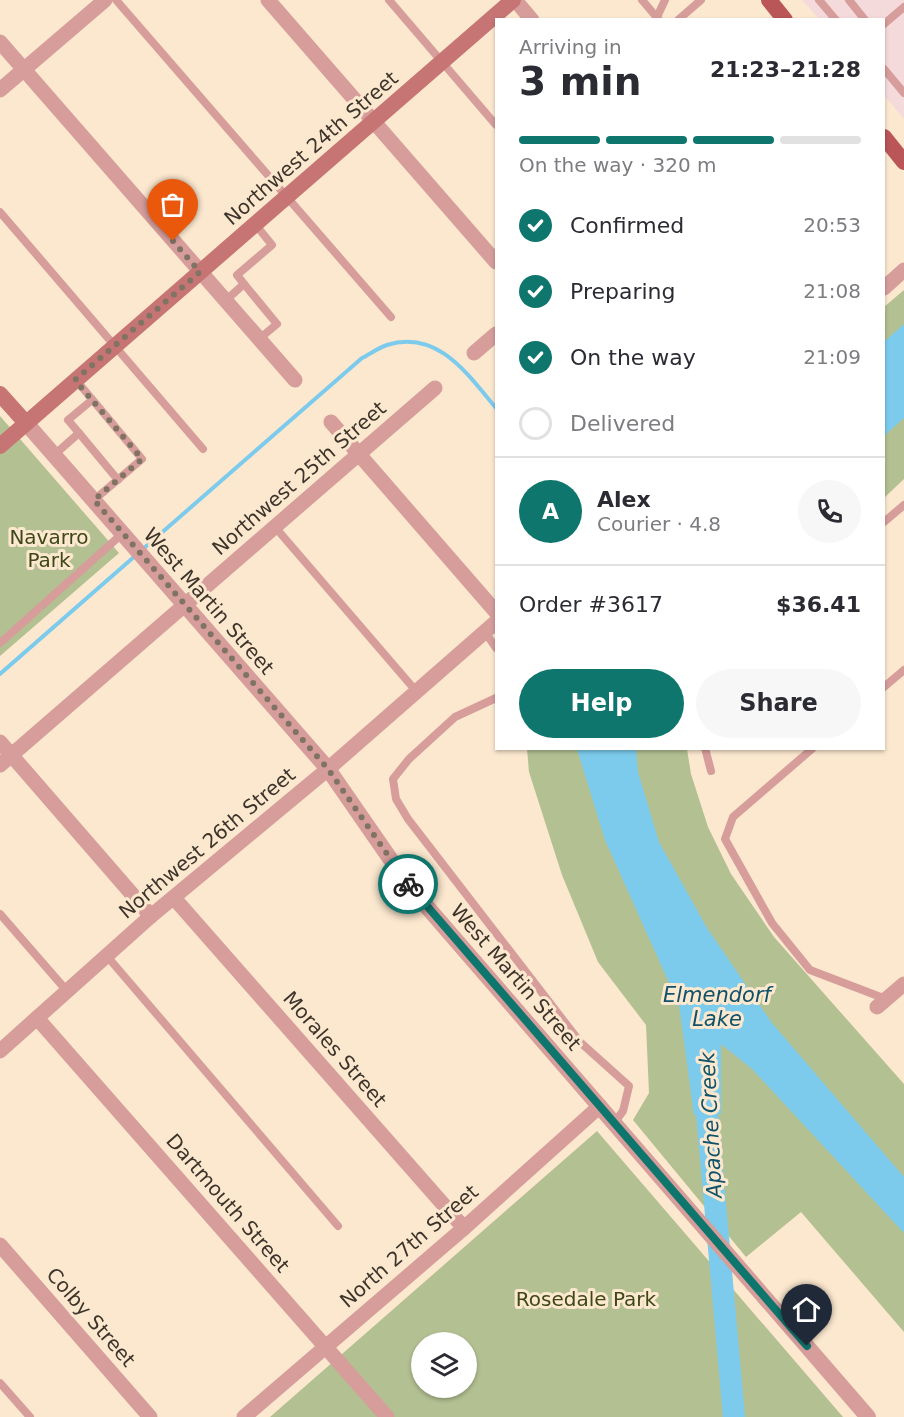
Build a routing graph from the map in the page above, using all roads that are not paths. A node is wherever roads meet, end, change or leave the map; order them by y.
1 (105, 0) edge
2 (116, 0) edge
3 (268, 0) edge
4 (389, 0) edge
5 (514, 0) edge
6 (642, 0) edge
7 (665, 0) edge
8 (701, 0) edge
9 (769, 0) edge
10 (819, 0) edge
11 (849, 0) edge
12 (904, 7) edge
13 (530, 18) edge
14 (658, 18) edge
15 (680, 18) edge
16 (783, 18) edge
17 (831, 18) edge
18 (863, 18) edge
19 (885, 23) edge
20 (0, 42) edge
21 (443, 62) junction
22 (24, 69) junction
23 (885, 70) edge
24 (0, 90) edge
25 (904, 93) edge
26 (374, 122) junction
27 (495, 124) edge
28 (885, 138) edge
29 (904, 162) edge
30 (286, 197) junction
31 (0, 212) edge
32 (255, 224) junction
33 (495, 261) edge
34 (904, 270) edge
35 (200, 272) junction
36 (244, 284) junction
37 (885, 287) edge
38 (225, 301) junction
39 (390, 317) dead end
40 (495, 335) edge
41 (259, 339) junction
42 (115, 345) junction
43 (474, 353) dead end
44 (75, 380) junction
45 (295, 380) dead end
46 (435, 388) dead end
47 (0, 394) edge
48 (92, 400) junction
49 (331, 422) dead end
50 (26, 423) junction
51 (79, 433) junction
52 (0, 446) edge
53 (203, 449) dead end
54 (359, 454) junction
55 (54, 455) junction
56 (118, 480) junction
57 (94, 500) junction
58 (904, 505) edge
59 (885, 521) edge
60 (275, 526) junction
61 (124, 535) junction
62 (185, 606) junction
63 (495, 611) edge
64 (491, 627) edge
65 (0, 643) edge
66 (495, 644) edge
67 (904, 670) edge
68 (885, 686) edge
69 (416, 691) junction
70 (495, 698) edge
71 (0, 742) edge
72 (706, 750) edge
73 (811, 750) edge
74 (5, 760) edge
75 (328, 769) junction
76 (711, 771) dead end
77 (174, 898) junction
78 (0, 914) edge
79 (151, 916) junction
80 (106, 956) junction
81 (904, 984) edge
82 (67, 991) junction
83 (882, 1003) joint
84 (37, 1018) junction
85 (0, 1051) edge
86 (600, 1107) junction
87 (614, 1123) junction
88 (338, 1226) dead end
89 (464, 1228) junction
90 (0, 1245) edge
91 (325, 1346) junction
92 (0, 1383) edge
93 (30, 1417) edge
94 (150, 1417) edge
95 (244, 1417) edge
96 (387, 1417) edge
97 (868, 1417) edge

1 - 22 street
2 - 30 lane
3 - 26 street
4 - 21 lane
5 - 13 street
5 - 21 main road, Northwest 24th Street
6 - 14 lane
7 - 14 lane
8 - 15 lane
9 - 16 main road
10 - 17 lane
11 - 18 lane
12 - 19 lane
20 - 22 street
21 - 26 main road, Northwest 24th Street
21 - 27 lane
22 - 24 street
22 - 35 street
23 - 25 lane
26 - 30 main road, Northwest 24th Street
26 - 33 street
28 - 29 main road
30 - 32 main road, Northwest 24th Street
30 - 39 lane
31 - 42 lane
32 - 35 main road, Northwest 24th Street
32 - 36 lane
34 - 37 street
35 - 38 street
35 - 42 main road, Northwest 24th Street
36 - 38 lane
36 - 41 lane
38 - 41 street
40 - 43 street
41 - 45 street
42 - 44 main road, Northwest 24th Street
42 - 53 lane
44 - 48 lane
44 - 50 main road, Northwest 24th Street
46 - 54 street, Northwest 25th Street
47 - 50 main road, West Martin Street
48 - 51 lane
48 - 56 lane
49 - 54 street
50 - 52 main road, Northwest 24th Street
50 - 55 street, West Martin Street
51 - 55 lane
51 - 56 lane
54 - 60 street, Northwest 25th Street
54 - 63 street
55 - 57 street, West Martin Street
56 - 57 lane
57 - 61 street, West Martin Street
58 - 59 lane
60 - 62 street, Northwest 25th Street
60 - 69 lane
61 - 62 street, West Martin Street
61 - 65 lane
62 - 74 street, Northwest 25th Street
62 - 75 street, West Martin Street
64 - 66 lane
64 - 69 street, Northwest 26th Street
67 - 68 lane
69 - 75 street, Northwest 26th Street
70 - 87 lane
71 - 74 street
72 - 76 lane
73 - 83 lane
74 - 79 street
75 - 77 street, Northwest 26th Street
75 - 86 street, West Martin Street
77 - 79 street, Northwest 26th Street
77 - 89 street, Morales Street
78 - 82 lane
79 - 80 street, Northwest 26th Street
80 - 82 street, Northwest 26th Street
80 - 88 lane
81 - 83 street
82 - 84 street, Northwest 26th Street
84 - 85 street, Northwest 26th Street
84 - 91 street, Dartmouth Street
86 - 87 street, West Martin Street
86 - 89 street, North 27th Street
87 - 97 street, West Martin Street
89 - 91 street, North 27th Street
90 - 94 street, Colby Street
91 - 95 street, North 27th Street
91 - 96 street, Dartmouth Street
92 - 93 lane

